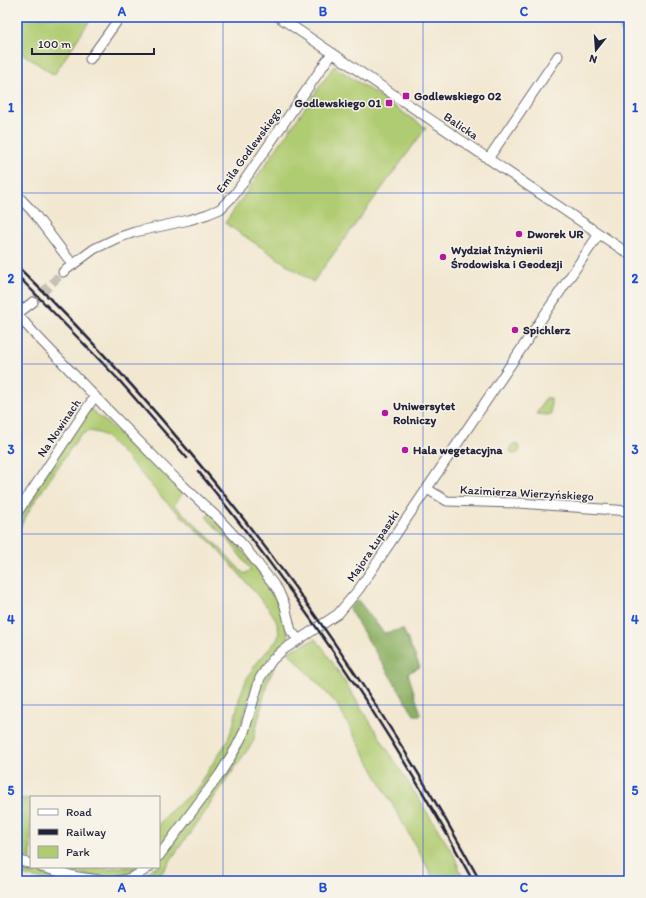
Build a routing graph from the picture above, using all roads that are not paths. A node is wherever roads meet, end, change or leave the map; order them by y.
1 (120, 17) edge
2 (279, 17) edge
3 (332, 53) junction
4 (558, 56) dead end
5 (90, 59) dead end
6 (488, 159) junction
7 (17, 195) edge
8 (600, 234) junction
9 (629, 254) edge
10 (73, 265) junction
11 (63, 272) tunnel mouth
12 (33, 302) tunnel mouth
13 (17, 314) edge
14 (95, 396) junction
15 (427, 489) junction
16 (629, 511) edge
17 (17, 513) edge
18 (299, 640) junction
19 (160, 855) edge
20 (17, 860) edge
21 (30, 864) edge
22 (45, 868) edge
23 (148, 868) edge
24 (106, 881) edge
25 (117, 881) edge

1 - 5 street
2 - 3 street, Balicka
3 - 6 street, Balicka
3 - 10 street, Emila Godlewskiego
4 - 6 street
6 - 8 street, Balicka
7 - 10 street
8 - 9 street, Balicka
8 - 15 street, Majora Łupaszki
10 - 11 street, Emila Godlewskiego
12 - 13 street
13 - 14 street
14 - 17 street, Na Nowinach
14 - 18 street
15 - 16 street, Kazimierza Wierzyńskiego
15 - 18 street, Majora Łupaszki
18 - 19 street, Majora Łupaszki
20 - 21 street
22 - 24 street
23 - 25 street

